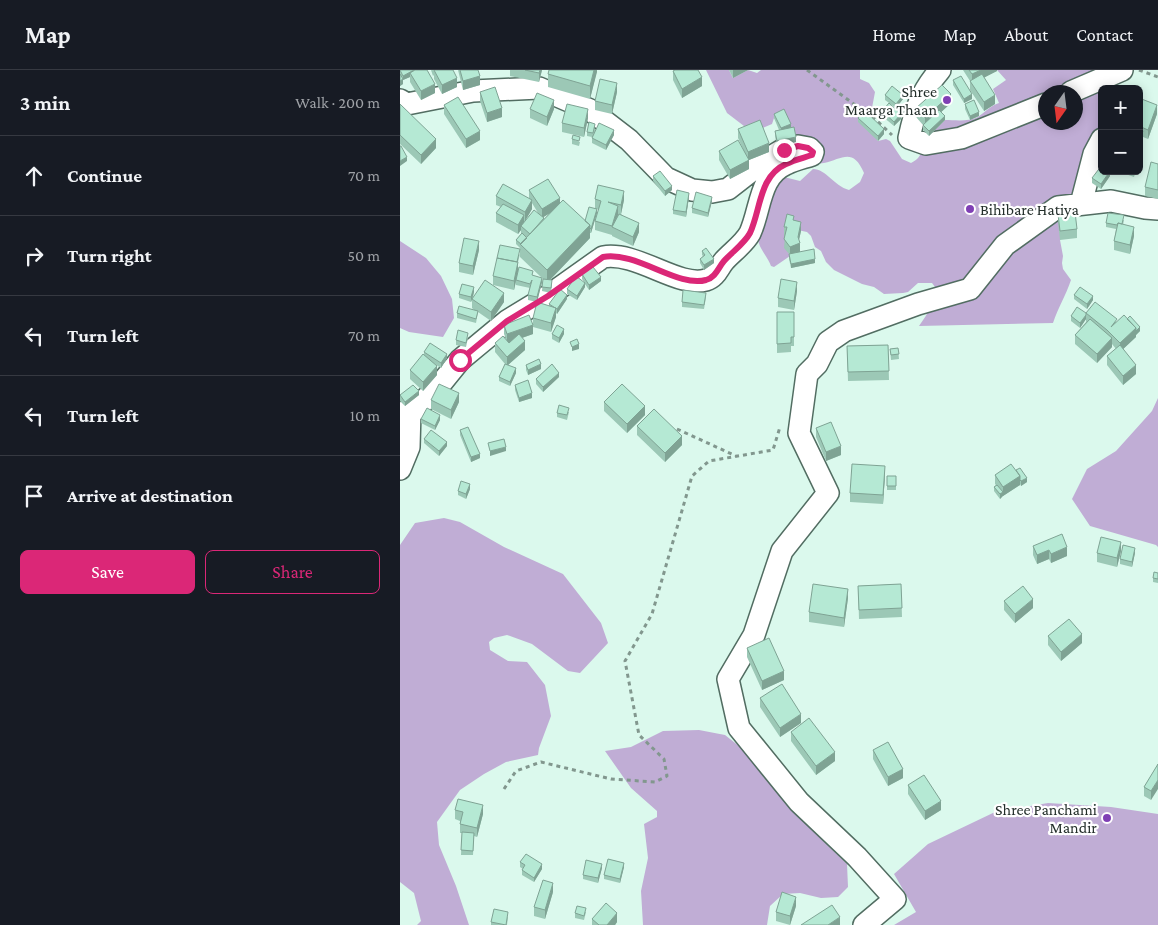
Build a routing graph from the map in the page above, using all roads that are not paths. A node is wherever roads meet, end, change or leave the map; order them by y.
1 (940, 70) edge
2 (1122, 70) edge
3 (1128, 70) edge
4 (1125, 85) edge
5 (1083, 87) edge
6 (400, 100) edge
7 (1038, 107) edge
8 (1098, 146) edge
9 (1081, 204) junction
10 (1158, 209) edge
11 (405, 412) edge
12 (400, 469) edge
13 (864, 925) edge

1 - 7 street
2 - 5 street
3 - 4 street
6 - 11 street
8 - 9 street
9 - 10 street
9 - 13 street
11 - 12 street

